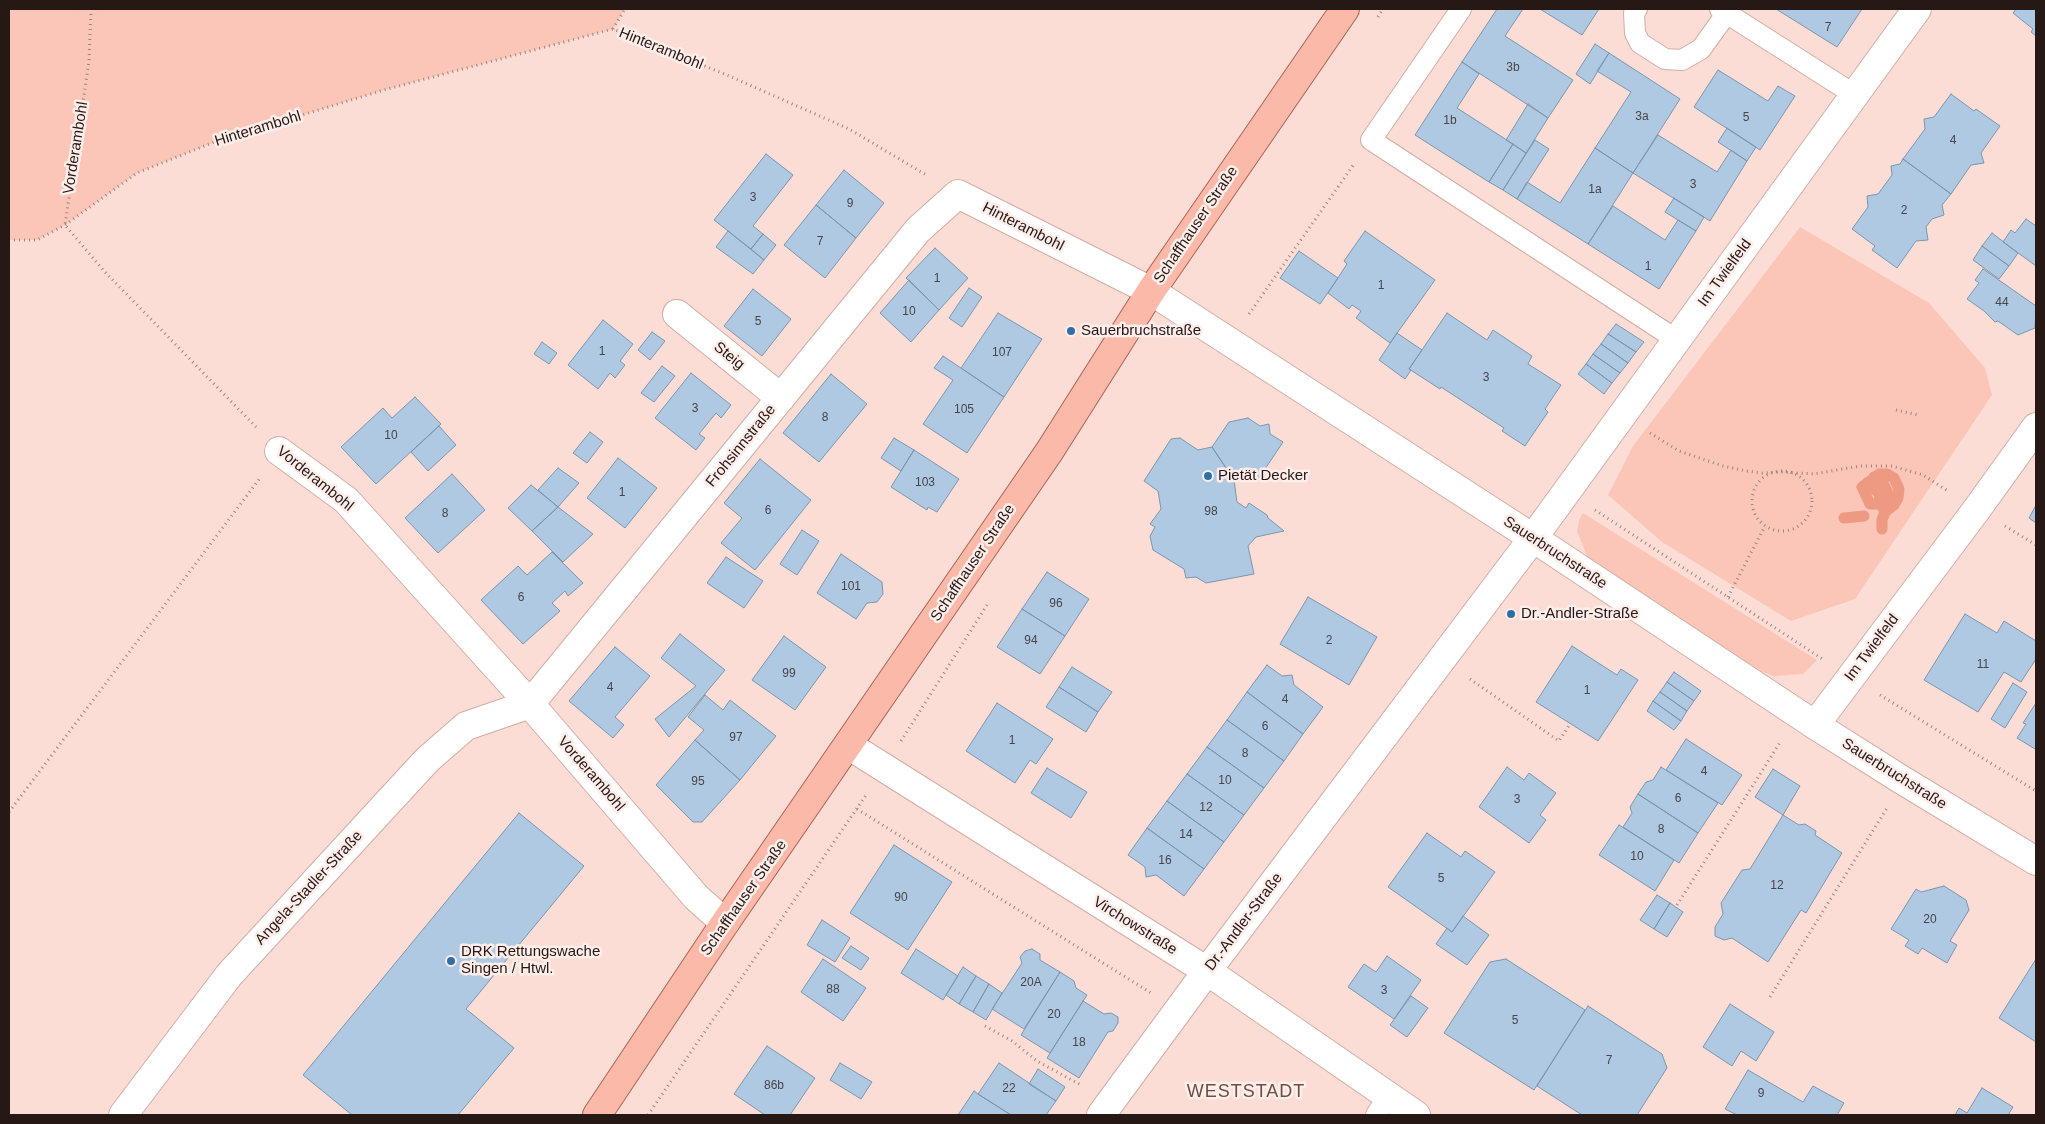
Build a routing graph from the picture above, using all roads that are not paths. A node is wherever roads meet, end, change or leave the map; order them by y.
1 (1344, 9) edge
2 (1461, 9) edge
3 (1637, 9) edge
4 (1917, 9) edge
5 (1724, 11) edge
6 (1854, 95) junction
7 (958, 194) joint
8 (1151, 291) junction
9 (677, 314) dead end
10 (1677, 340) junction
11 (781, 398) junction
12 (2036, 427) edge
13 (279, 451) road end
14 (1533, 538) junction
15 (530, 704) junction
16 (1815, 725) junction
17 (848, 745) junction
18 (2036, 861) edge
19 (725, 923) junction
20 (1207, 971) junction
21 (1382, 1106) edge
22 (123, 1115) edge
23 (597, 1115) edge
24 (1101, 1115) edge
25 (1416, 1115) edge

1 - 8 main road, Schaffhauser Straße
2 - 10 lane
3 - 5 lane
4 - 6 street, Im Twielfeld
5 - 6 lane
6 - 10 street, Im Twielfeld
7 - 8 street, Hinterambohl
7 - 11 street, Frohsinnstraße
8 - 14 street, Sauerbruchstraße
8 - 17 main road, Schaffhauser Straße
9 - 11 street, Steig
10 - 14 street, Im Twielfeld
11 - 15 street, Frohsinnstraße
12 - 16 street, Im Twielfeld
13 - 15 street, Vorderambohl
14 - 16 street, Sauerbruchstraße
14 - 20 street, Dr.-Andler-Straße
15 - 19 street, Vorderambohl
15 - 22 street, Angela-Stadler-Straße
16 - 18 street, Sauerbruchstraße
17 - 19 main road, Schaffhauser Straße
17 - 20 street, Virchowstraße
19 - 23 main road, Schaffhauser Straße
20 - 21 street, Virchowstraße
20 - 24 street, Dr.-Andler-Straße
21 - 25 street, Virchowstraße

